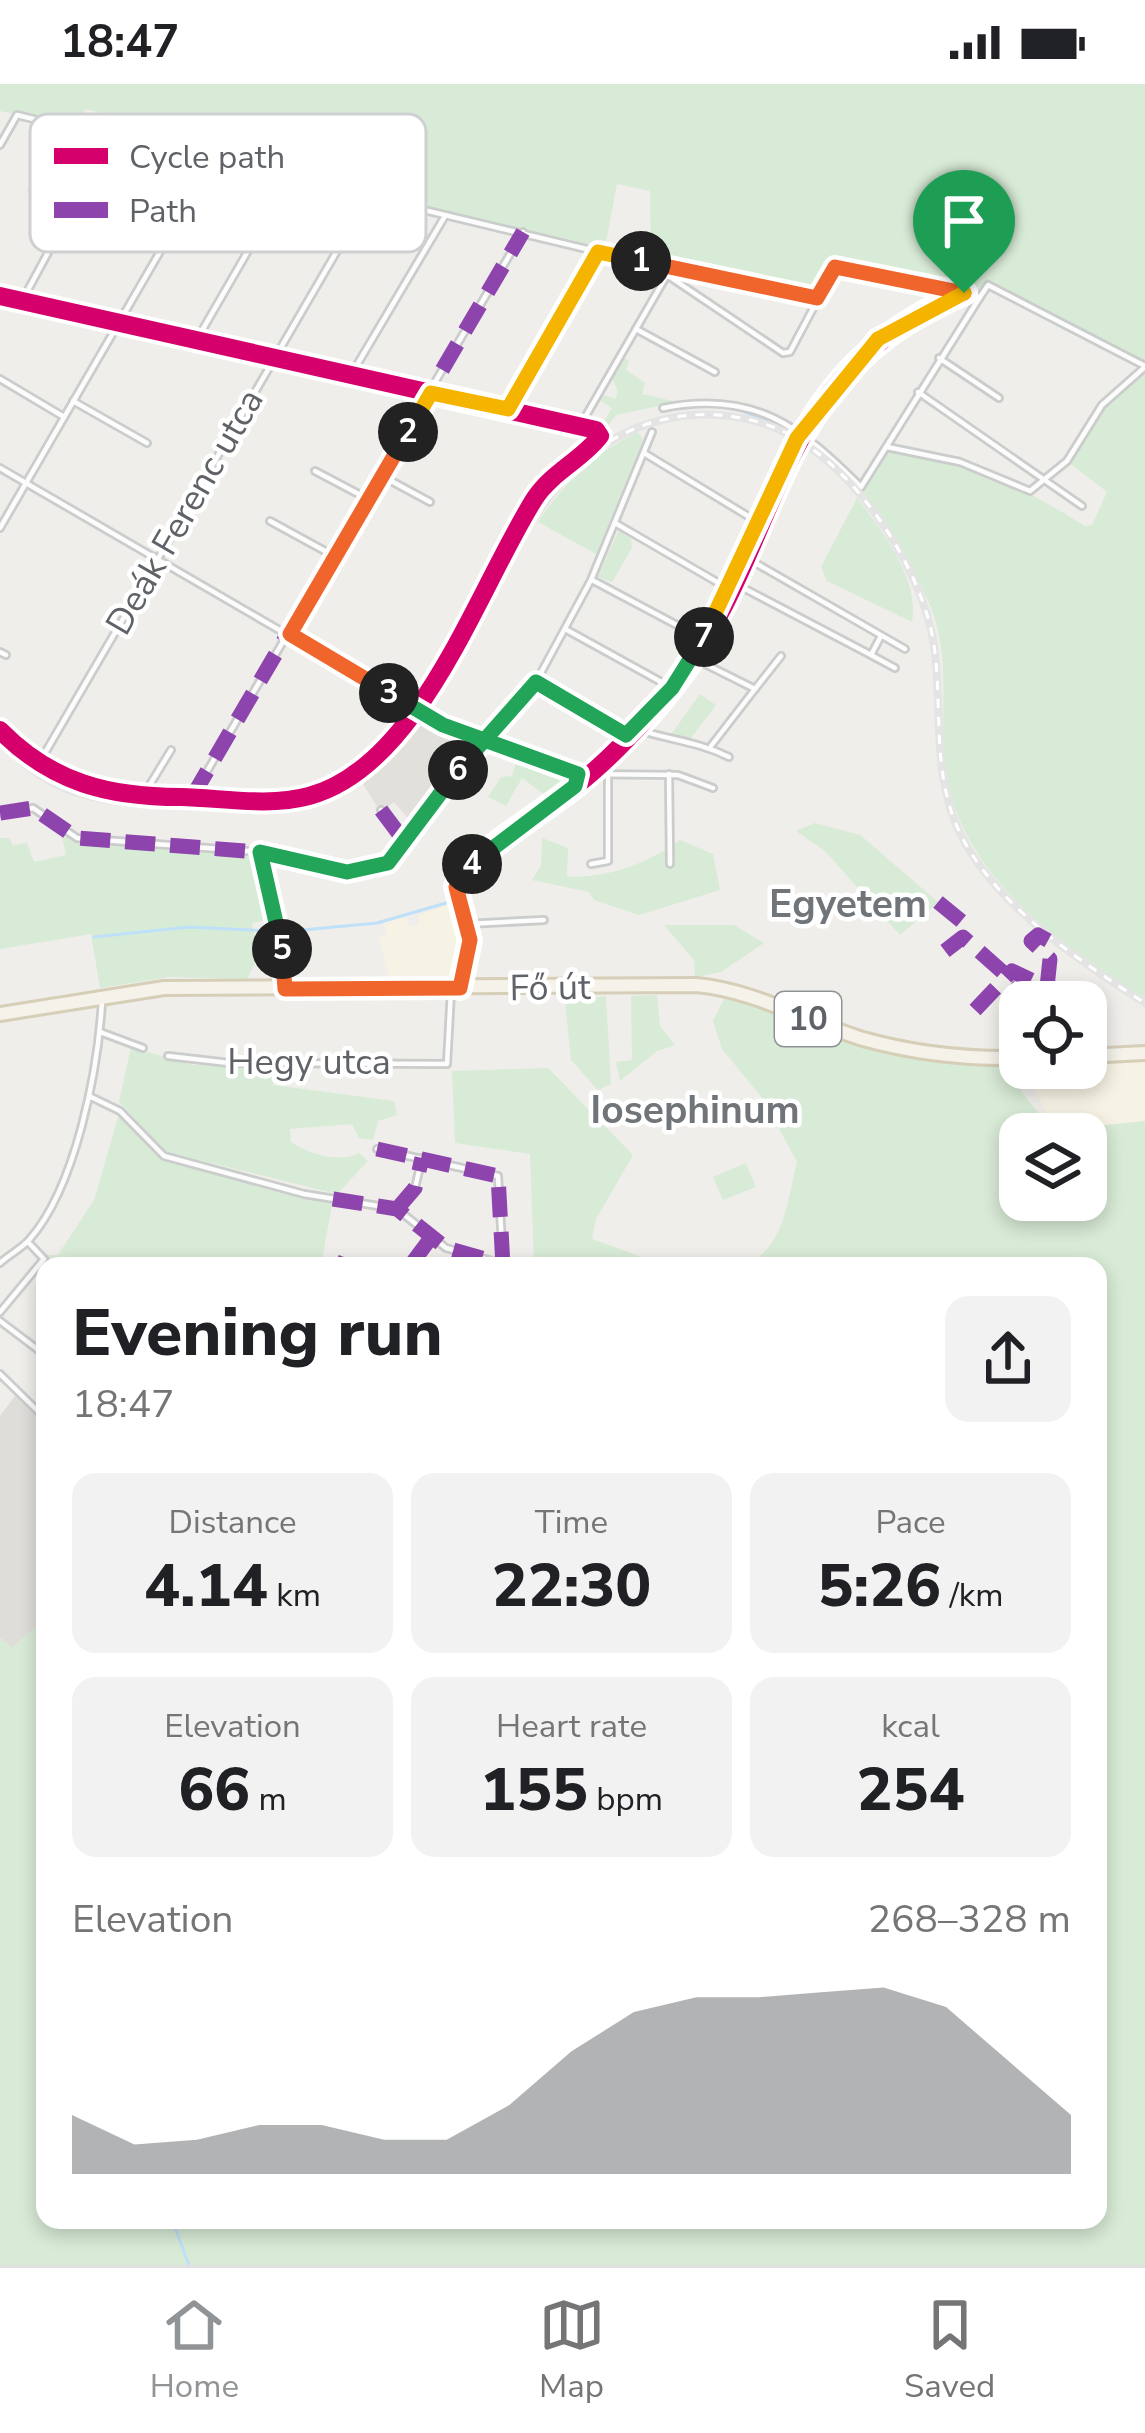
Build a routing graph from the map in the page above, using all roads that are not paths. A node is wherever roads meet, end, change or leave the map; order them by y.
1 (30, 118) edge
2 (0, 145) edge
3 (426, 211) edge
4 (446, 216) junction
5 (523, 232) junction
6 (426, 249) edge
7 (48, 252) edge
8 (159, 252) edge
9 (247, 252) edge
10 (336, 252) edge
11 (424, 252) edge
12 (598, 252) junction
13 (670, 267) junction
14 (667, 275) junction
15 (946, 290) junction
16 (964, 293) junction
17 (0, 296) edge
18 (980, 297) junction
19 (817, 298) junction
20 (22, 301) junction
21 (944, 301) junction
22 (116, 324) junction
23 (637, 328) junction
24 (196, 341) junction
25 (275, 357) junction
26 (939, 358) junction
27 (1145, 367) edge
28 (715, 372) dead end
29 (351, 375) junction
30 (0, 379) edge
31 (918, 392) junction
32 (431, 393) junction
33 (999, 398) dead end
34 (73, 401) junction
35 (663, 408) dead end
36 (508, 409) junction
37 (64, 416) junction
38 (580, 426) junction
39 (803, 430) junction
40 (652, 432) dead end
41 (147, 443) dead end
42 (887, 447) junction
43 (644, 454) junction
44 (0, 468) edge
45 (315, 471) dead end
46 (382, 476) junction
47 (1042, 479) junction
48 (26, 483) junction
49 (368, 499) junction
50 (430, 502) dead end
51 (1082, 506) dead end
52 (270, 521) dead end
53 (615, 523) junction
54 (760, 524) junction
55 (0, 527) edge
56 (334, 556) junction
57 (745, 556) junction
58 (158, 559) junction
59 (591, 580) junction
60 (730, 585) junction
61 (567, 630) junction
62 (290, 634) junction
63 (881, 636) junction
64 (703, 640) junction
65 (905, 649) dead end
66 (871, 655) junction
67 (781, 656) dead end
68 (693, 658) junction
69 (895, 668) dead end
70 (536, 682) junction
71 (672, 688) junction
72 (755, 689) junction
73 (415, 709) junction
74 (633, 728) junction
75 (0, 730) edge
76 (626, 735) junction
77 (484, 740) junction
78 (710, 748) junction
79 (171, 750) dead end
80 (729, 757) dead end
81 (38, 765) junction
82 (588, 772) junction
83 (578, 774) junction
84 (669, 774) junction
85 (608, 776) junction
86 (575, 786) junction
87 (713, 788) dead end
88 (142, 796) junction
89 (192, 797) junction
90 (381, 810) dead end
91 (0, 813) edge
92 (405, 842) junction
93 (260, 852) junction
94 (591, 864) dead end
95 (670, 864) dead end
96 (544, 920) dead end
97 (467, 924) junction
98 (455, 988) junction
99 (285, 989) junction
100 (102, 995) junction
101 (0, 1014) edge
102 (100, 1032) junction
103 (143, 1048) dead end
104 (1145, 1053) edge
105 (1107, 1055) edge
106 (169, 1056) dead end
107 (999, 1057) edge
108 (89, 1096) junction
109 (376, 1148) dead end
110 (422, 1158) junction
111 (397, 1210) junction
112 (430, 1239) junction
113 (28, 1242) junction
114 (42, 1257) edge
115 (417, 1257) edge
116 (481, 1257) edge
117 (503, 1257) edge
118 (0, 1263) edge
119 (36, 1269) edge
120 (0, 1312) edge
121 (0, 1321) edge
122 (36, 1348) edge
123 (0, 1374) edge
124 (36, 1409) edge

1 - 2 street
3 - 4 street
4 - 5 street
4 - 6 street
5 - 12 street
5 - 32 street
7 - 20 street
8 - 22 street
9 - 24 street
10 - 25 street, Deák Ferenc utca
11 - 29 street
12 - 13 street
12 - 36 street
13 - 14 street
13 - 19 street
14 - 19 street
14 - 23 street
15 - 16 street
15 - 19 street
15 - 21 street
16 - 18 street
16 - 21 street
17 - 20 street
18 - 26 street
18 - 27 street
20 - 22 street
21 - 39 street
22 - 24 street
22 - 34 street
23 - 28 street
23 - 38 street
24 - 25 street
25 - 29 street
25 - 58 street, Deák Ferenc utca
26 - 31 street
26 - 33 street
27 - 47 street
29 - 32 street
30 - 37 street
31 - 42 street
31 - 47 street
32 - 36 street
32 - 46 street
34 - 37 street
34 - 41 street
35 - 39 street
36 - 38 street
37 - 48 street
38 - 73 street
39 - 42 street
39 - 54 street
40 - 43 street
42 - 47 street
43 - 53 street
43 - 54 street
44 - 48 street
45 - 49 street
46 - 49 street
46 - 50 street
47 - 51 street
48 - 55 street
48 - 58 street
49 - 56 street
52 - 56 street
53 - 59 street
53 - 60 street
54 - 57 street
56 - 62 street
57 - 60 street
57 - 63 street
58 - 62 street
58 - 81 street, Deák Ferenc utca
59 - 61 street
59 - 64 street
60 - 64 street
60 - 66 street
61 - 70 street
61 - 71 street
62 - 73 street
62 - 89 street
63 - 65 street
63 - 66 street
64 - 68 street
66 - 69 street
67 - 72 street
68 - 71 street
68 - 72 street
70 - 76 street
70 - 77 street
71 - 74 street
72 - 78 street
73 - 77 street
73 - 89 street
74 - 76 street
74 - 78 street
75 - 81 street
76 - 82 street
77 - 83 street
77 - 92 street
78 - 80 street
79 - 88 street
81 - 88 street
82 - 83 street
82 - 85 street
82 - 86 street
83 - 86 street
84 - 85 street
84 - 87 street
84 - 95 street
85 - 94 street
86 - 97 street
88 - 89 street
90 - 92 street
91 - 93 street
92 - 93 street
93 - 99 street
96 - 97 street
97 - 98 street
98 - 99 main road, Fő út / 10
98 - 106 street, Hegy utca
98 - 107 main road, Fő út / 10
99 - 100 main road, Fő út / 10
100 - 101 main road, Fő út / 10
100 - 102 street
102 - 103 street
102 - 108 street
104 - 105 main road
108 - 111 street
108 - 113 street
109 - 110 street
110 - 111 street
110 - 117 street
111 - 112 street
112 - 115 street
112 - 116 street
113 - 114 street
113 - 118 street
119 - 120 street
121 - 122 street
123 - 124 street

